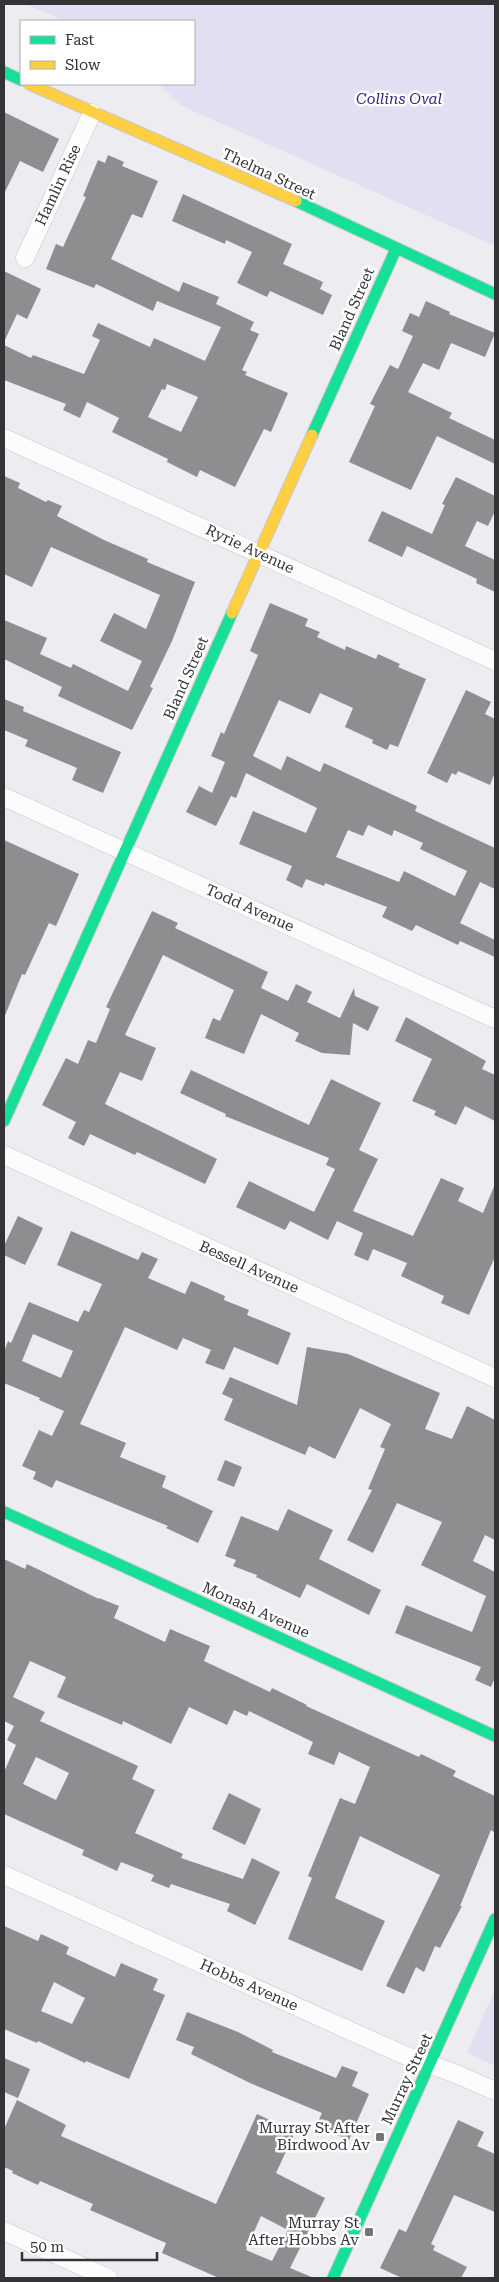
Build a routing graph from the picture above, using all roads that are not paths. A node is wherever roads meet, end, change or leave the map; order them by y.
1 (4, 72) edge
2 (20, 80) edge
3 (32, 85) edge
4 (92, 112) junction
5 (396, 249) junction
6 (25, 258) dead end
7 (495, 294) edge
8 (4, 438) edge
9 (258, 554) junction
10 (495, 661) edge
11 (4, 797) edge
12 (124, 851) junction
13 (495, 1019) edge
14 (4, 1121) edge
15 (4, 1155) edge
16 (495, 1378) edge
17 (4, 1512) edge
18 (495, 1736) edge
19 (4, 1874) edge
20 (495, 1919) edge
21 (430, 2064) junction
22 (495, 2091) edge
23 (4, 2231) edge
24 (108, 2278) edge
25 (333, 2278) edge

1 - 2 street
3 - 4 street, Thelma Street
4 - 5 street, Thelma Street
4 - 6 street, Hamlin Rise
5 - 7 street, Thelma Street
5 - 9 street, Bland Street
8 - 9 street, Ryrie Avenue
9 - 10 street, Ryrie Avenue
9 - 12 street, Bland Street
11 - 12 street, Todd Avenue
12 - 13 street, Todd Avenue
12 - 14 street, Bland Street
15 - 16 street, Bessell Avenue
17 - 18 street, Monash Avenue
19 - 21 street, Hobbs Avenue
20 - 21 street, Murray Street
21 - 22 street, Hobbs Avenue
21 - 25 street, Murray Street
23 - 24 street

